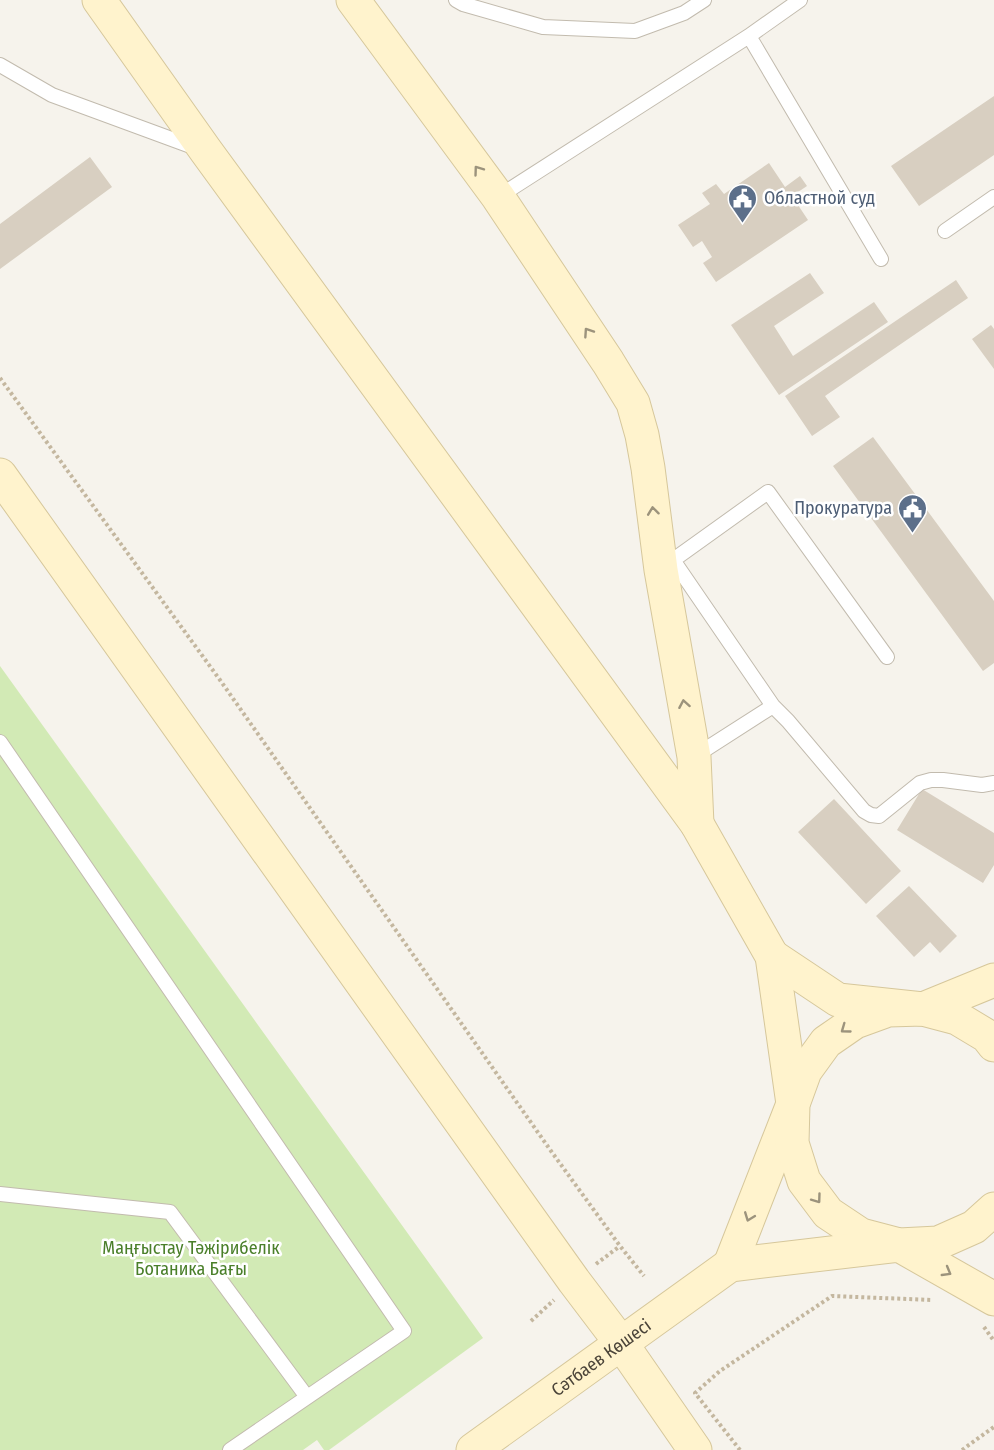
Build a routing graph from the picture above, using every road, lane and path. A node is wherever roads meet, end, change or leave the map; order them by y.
1 (99, 0) edge
2 (353, 0) edge
3 (456, 0) edge
4 (704, 0) edge
5 (795, 1) edge
6 (749, 36) junction
7 (0, 65) edge
8 (206, 152) junction
9 (498, 197) junction
10 (994, 197) edge
11 (945, 231) dead end
12 (881, 259) dead end
13 (0, 378) edge
14 (0, 476) edge
15 (667, 565) junction
16 (887, 657) dead end
17 (773, 706) junction
18 (0, 742) edge
19 (693, 757) junction
20 (994, 783) edge
21 (697, 824) junction
22 (772, 956) junction
23 (994, 980) edge
24 (923, 1009) junction
25 (994, 1045) edge
26 (793, 1104) junction
27 (0, 1194) edge
28 (994, 1209) edge
29 (899, 1245) junction
30 (729, 1265) junction
31 (644, 1276) dead end
32 (940, 1302) dead end
33 (988, 1310) edge
34 (994, 1341) edge
35 (621, 1343) junction
36 (307, 1397) junction
37 (994, 1427) edge
38 (230, 1450) edge
39 (472, 1450) edge
40 (695, 1450) edge
41 (740, 1450) edge
42 (962, 1450) edge

1 - 8 main road
9 -> 2 main road
3 - 4 lane
5 - 6 lane
6 - 9 lane
6 - 12 lane
7 - 8 lane
8 - 21 main road
15 -> 9 main road
10 - 11 lane
13 - 31 path
14 - 35 main road
15 - 16 lane
15 - 17 lane
19 -> 15 main road
17 - 19 lane
17 - 20 lane
18 - 36 lane
19 - 21 main road
21 - 22 main road
22 - 24 main road
22 - 26 main road
23 - 24 main road
24 - 25 main road
24 -> 26 main road
26 -> 29 main road
26 -> 30 main road
27 - 36 lane
28 - 29 main road
29 - 30 main road, Сәтбаев Көшесі
29 -> 33 main road
30 - 35 main road, Сәтбаев Көшесі
32 - 41 path
33 - 34 path
35 - 39 main road, Сәтбаев Көшесі
35 - 40 main road
36 - 38 lane
37 - 42 path

